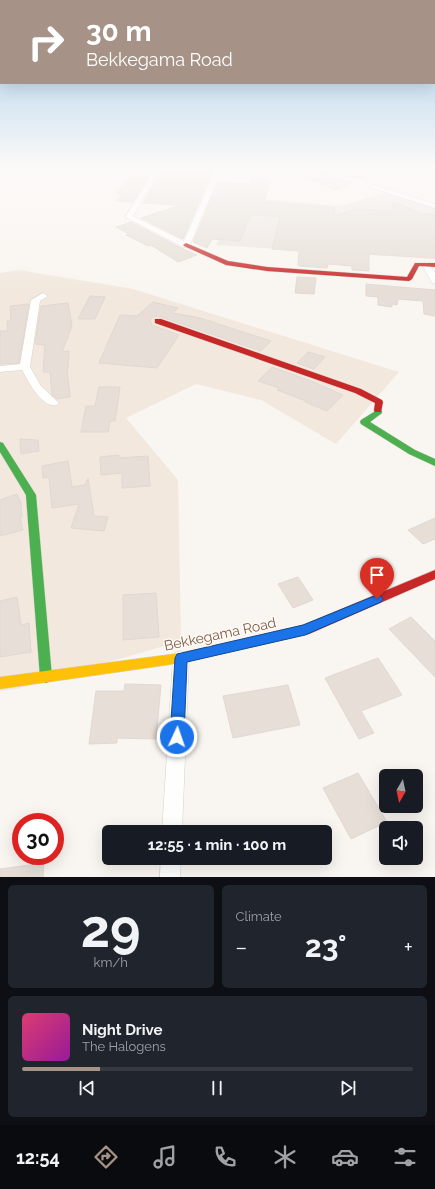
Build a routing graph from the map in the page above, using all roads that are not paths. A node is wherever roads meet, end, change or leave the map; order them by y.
1 (133, 210) edge
2 (201, 210) edge
3 (186, 245) junction
4 (431, 265) edge
5 (435, 281) edge
6 (43, 296) dead end
7 (158, 321) dead end
8 (25, 367) junction
9 (0, 369) edge
10 (53, 403) dead end
11 (0, 445) edge
12 (435, 463) edge
13 (435, 574) edge
14 (181, 658) junction
15 (46, 676) junction
16 (0, 683) edge
17 (172, 825) edge
18 (171, 865) edge
19 (170, 877) edge

1 - 3 street
2 - 3 street
3 - 4 street
4 - 5 street
6 - 8 street
7 - 12 street
8 - 9 street
8 - 10 street
11 - 15 street
13 - 14 street, Bekkegama Road
14 - 15 street, Bekkegama Road
14 - 17 street
15 - 16 street, Bekkegama Road
18 - 19 street

